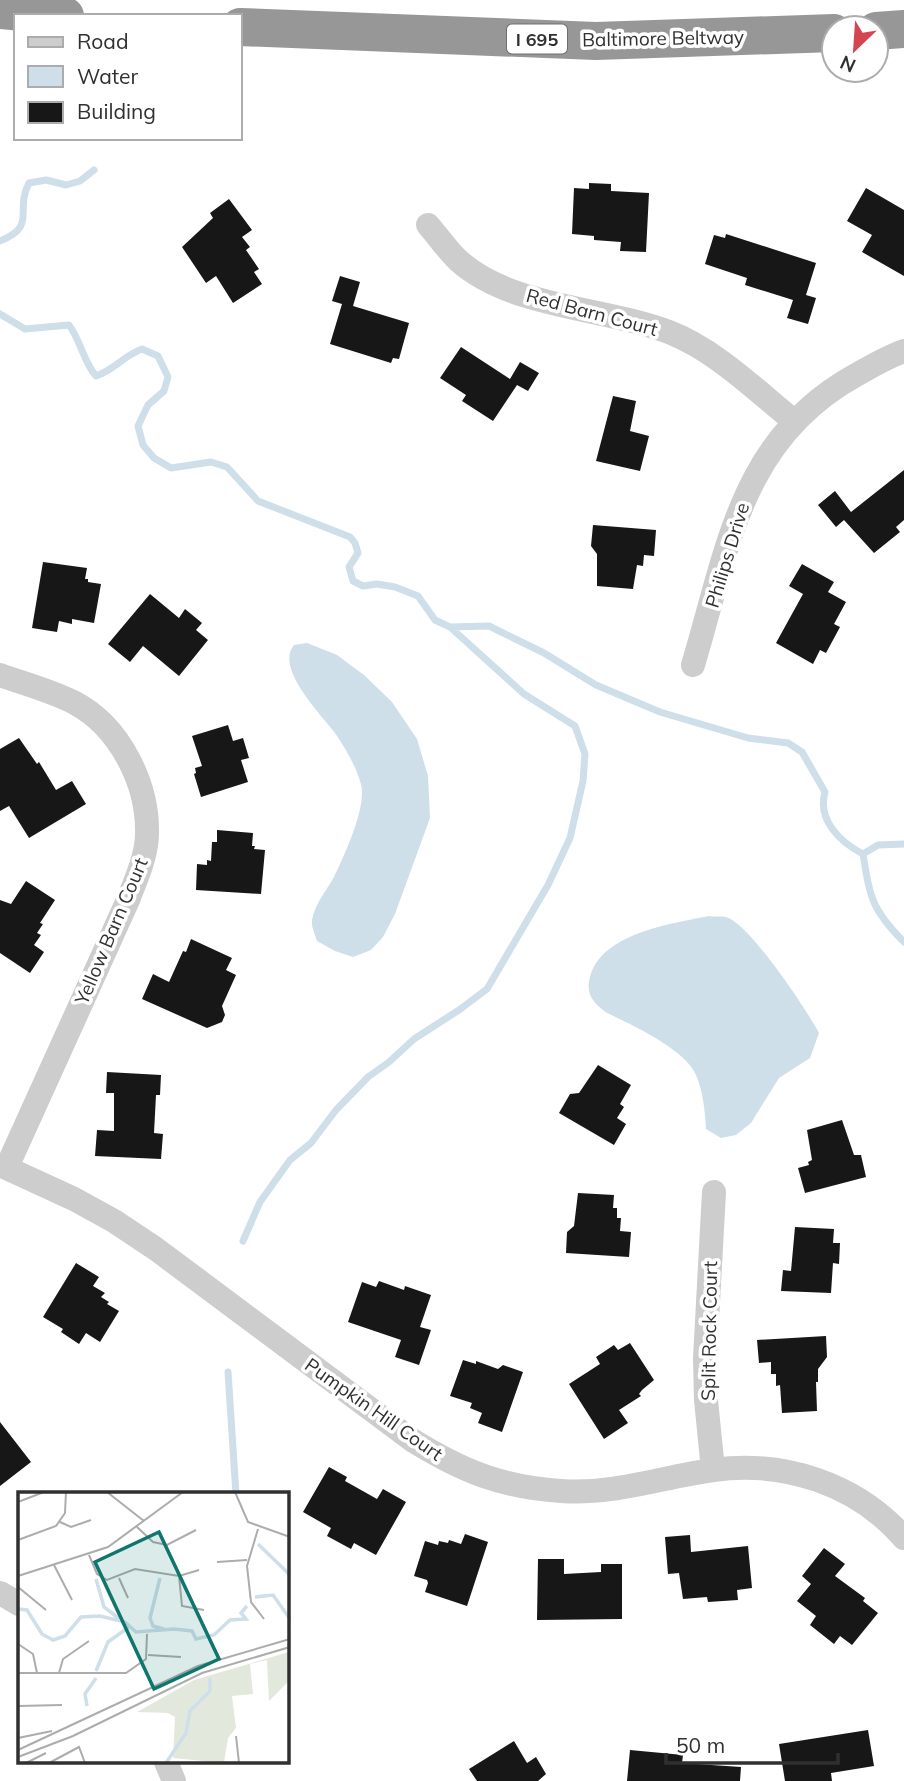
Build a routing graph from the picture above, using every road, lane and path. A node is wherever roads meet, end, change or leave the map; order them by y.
1 (0, 10) edge
2 (43, 14) edge
3 (242, 27) edge
4 (820, 33) edge
5 (428, 225) dead end
6 (904, 351) edge
7 (794, 421) junction
8 (693, 665) dead end
9 (0, 675) edge
10 (3, 1166) edge
11 (714, 1192) dead end
12 (713, 1470) junction
13 (904, 1538) edge
14 (0, 1593) edge
15 (18, 1603) edge
16 (167, 1764) edge
17 (174, 1781) edge

1 - 2 highway
3 - 4 highway, Baltimore Beltway / I 695
5 - 7 street, Red Barn Court
6 - 7 street, Philips Drive
7 - 8 street, Philips Drive
9 - 10 street, Yellow Barn Court
10 - 12 street, Pumpkin Hill Court
11 - 12 street, Split Rock Court
12 - 13 street, Pumpkin Hill Court
14 - 15 street
16 - 17 street

